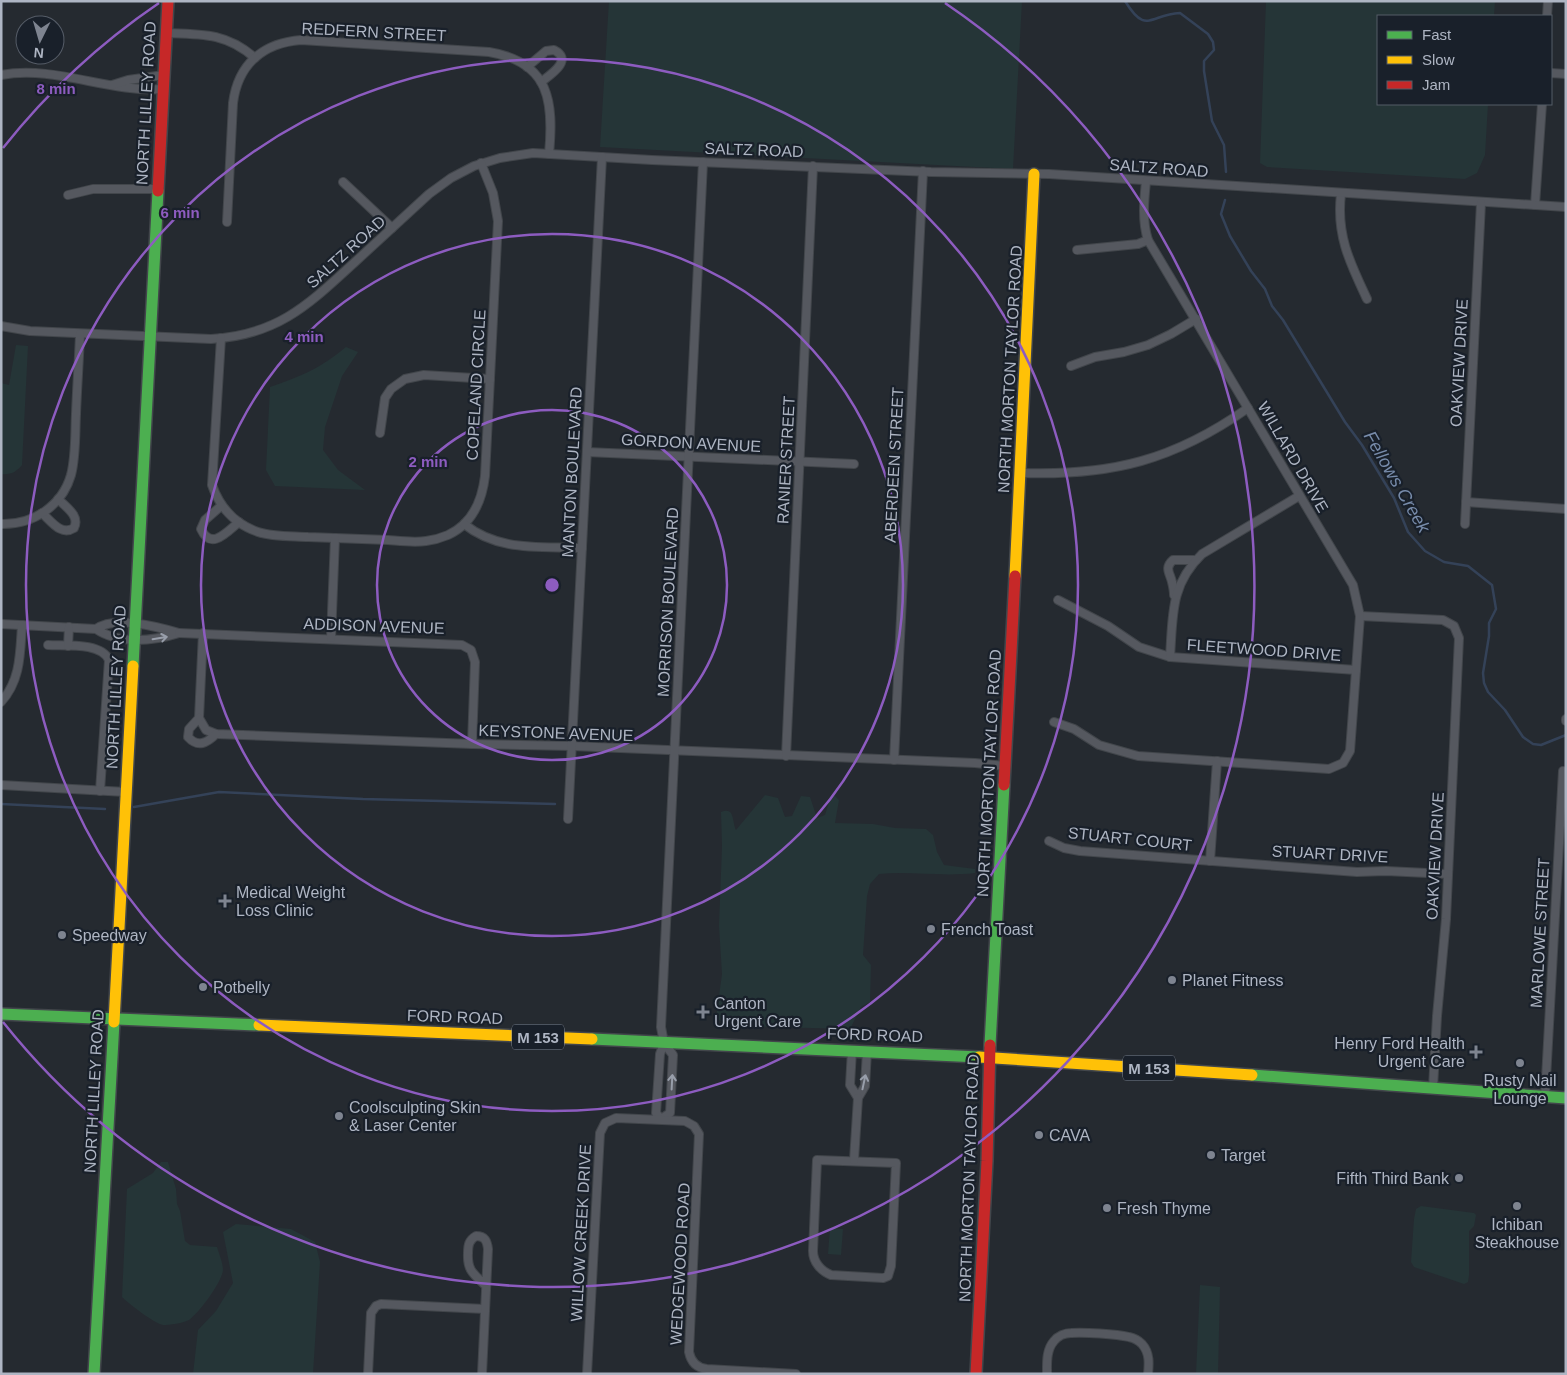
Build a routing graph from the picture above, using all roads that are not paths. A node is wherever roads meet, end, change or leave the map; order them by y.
1 (168, 1) edge
2 (1548, 1) edge
3 (1548, 15) edge
4 (166, 33) junction
5 (255, 58) junction
6 (527, 67) junction
7 (1552, 73) edge
8 (1566, 74) edge
9 (1, 75) edge
10 (164, 75) junction
11 (541, 82) junction
12 (110, 86) junction
13 (163, 89) junction
14 (1542, 105) edge
15 (549, 154) junction
16 (602, 157) junction
17 (703, 162) junction
18 (481, 163) junction
19 (813, 166) junction
20 (923, 170) junction
21 (1034, 174) junction
22 (1146, 181) junction
23 (343, 182) dead end
24 (158, 190) junction
25 (1341, 194) junction
26 (68, 195) dead end
27 (1481, 203) junction
28 (1535, 206) junction
29 (1566, 208) edge
30 (227, 222) dead end
31 (392, 228) junction
32 (1148, 240) junction
33 (1077, 250) dead end
34 (1367, 299) dead end
35 (1196, 319) junction
36 (1, 326) edge
37 (80, 334) junction
38 (150, 337) junction
39 (221, 338) junction
40 (1070, 366) dead end
41 (490, 379) junction
42 (1248, 408) junction
43 (380, 433) dead end
44 (587, 452) junction
45 (688, 457) junction
46 (800, 462) junction
47 (854, 464) dead end
48 (1021, 473) junction
49 (1299, 496) junction
50 (58, 499) junction
51 (1466, 502) junction
52 (221, 506) junction
53 (1566, 509) edge
54 (42, 514) junction
55 (239, 522) junction
56 (1, 524) edge
57 (464, 524) junction
58 (1465, 524) dead end
59 (335, 538) junction
60 (582, 548) junction
61 (1196, 560) junction
62 (1175, 598) junction
63 (1058, 600) dead end
64 (1360, 616) junction
65 (135, 622) junction
66 (1, 624) edge
67 (22, 626) junction
68 (70, 627) junction
69 (96, 629) junction
70 (179, 633) junction
71 (203, 633) junction
72 (331, 638) junction
73 (134, 640) junction
74 (48, 645) dead end
75 (68, 646) junction
76 (1170, 657) junction
77 (1356, 670) junction
78 (1, 702) edge
79 (199, 718) junction
80 (1054, 722) dead end
81 (216, 734) junction
82 (472, 744) junction
83 (572, 746) junction
84 (674, 751) junction
85 (786, 756) junction
86 (894, 760) junction
87 (1217, 761) junction
88 (1005, 766) junction
89 (1563, 771) dead end
90 (1, 785) edge
91 (100, 791) junction
92 (126, 792) junction
93 (568, 819) dead end
94 (1049, 841) dead end
95 (1210, 861) junction
96 (1448, 874) junction
97 (1, 1014) edge
98 (114, 1019) junction
99 (664, 1042) junction
100 (852, 1050) junction
101 (867, 1051) junction
102 (990, 1057) junction
103 (1433, 1088) junction
104 (1545, 1097) junction
105 (858, 1098) junction
106 (1566, 1098) edge
107 (661, 1119) junction
108 (854, 1160) junction
109 (486, 1286) junction
110 (485, 1309) junction
111 (94, 1374) edge
112 (368, 1374) edge
113 (482, 1374) edge
114 (587, 1374) edge
115 (796, 1374) edge
116 (976, 1374) edge
117 (1047, 1374) edge
118 (1148, 1374) edge

1 - 4 street, NORTH LILLEY ROAD
2 - 3 street
4 - 5 street
4 - 10 street, NORTH LILLEY ROAD
5 - 6 street, REDFERN STREET
5 - 30 street
6 - 11 street, REDFERN STREET
6 - 11 street
7 - 8 street
9 - 12 street
10 - 12 street
10 - 13 street, NORTH LILLEY ROAD
11 - 15 street, REDFERN STREET
12 - 13 street
13 - 24 street, NORTH LILLEY ROAD
14 - 28 street
15 - 16 street, SALTZ ROAD
15 - 18 street, SALTZ ROAD
16 - 17 street, SALTZ ROAD
16 - 44 street, MANTON BOULEVARD
17 - 19 street, SALTZ ROAD
17 - 45 street, MORRISON BOULEVARD
18 - 31 street, SALTZ ROAD
18 - 41 street, COPELAND CIRCLE
19 - 20 street, SALTZ ROAD
19 - 46 street, RANIER STREET
20 - 21 street, SALTZ ROAD
20 - 86 street, ABERDEEN STREET
21 - 22 street, SALTZ ROAD
21 - 48 street, NORTH MORTON TAYLOR ROAD
22 - 25 street, SALTZ ROAD
22 - 32 street, WILLARD DRIVE
23 - 31 street
24 - 26 street
24 - 38 street, NORTH LILLEY ROAD
25 - 27 street, SALTZ ROAD
25 - 34 street
27 - 28 street, SALTZ ROAD
27 - 51 street, OAKVIEW DRIVE
28 - 29 street, SALTZ ROAD
31 - 39 street, SALTZ ROAD
32 - 33 street
32 - 35 street, WILLARD DRIVE
35 - 40 street
35 - 42 street, WILLARD DRIVE
36 - 37 street, SALTZ ROAD
37 - 38 street, SALTZ ROAD
37 - 50 street
38 - 39 street, SALTZ ROAD
38 - 65 street, NORTH LILLEY ROAD
39 - 52 street, COPELAND CIRCLE
41 - 43 street
41 - 57 street, COPELAND CIRCLE
42 - 48 street
42 - 49 street, WILLARD DRIVE
44 - 45 street, GORDON AVENUE
44 - 60 street, MANTON BOULEVARD
45 - 46 street, GORDON AVENUE
45 - 84 street, MORRISON BOULEVARD
46 - 47 street, GORDON AVENUE
46 - 85 street, RANIER STREET
48 - 88 street, NORTH MORTON TAYLOR ROAD
49 - 61 street
49 - 64 street, WILLARD DRIVE
50 - 54 street
50 - 54 street
51 - 53 street
51 - 58 street, OAKVIEW DRIVE
52 - 55 street, COPELAND CIRCLE
52 - 55 street
54 - 56 street
55 - 59 street, COPELAND CIRCLE
57 - 59 street, COPELAND CIRCLE
57 - 60 street
59 - 72 street
60 - 83 street, MANTON BOULEVARD
61 - 62 street
61 - 62 street
62 - 76 street
63 - 76 street, FLEETWOOD DRIVE
64 - 77 street, WILLARD DRIVE
64 - 96 street, OAKVIEW DRIVE
65 - 69 street, ADDISON AVENUE
65 - 70 street, ADDISON AVENUE
65 - 73 street, NORTH LILLEY ROAD
66 - 67 street, ADDISON AVENUE
67 - 68 street, ADDISON AVENUE
67 - 78 street
68 - 69 street, ADDISON AVENUE
68 - 75 street
69 - 73 street, ADDISON AVENUE
70 - 71 street, ADDISON AVENUE
73 -> 70 street, ADDISON AVENUE
71 - 72 street, ADDISON AVENUE
71 - 79 street
72 - 82 street, ADDISON AVENUE
73 - 92 street, NORTH LILLEY ROAD
74 - 75 street
75 - 91 street
76 - 77 street, FLEETWOOD DRIVE
77 - 87 street, WILLARD DRIVE
79 - 81 street
79 - 81 street
80 - 87 street
81 - 82 street, KEYSTONE AVENUE
82 - 83 street, KEYSTONE AVENUE
83 - 84 street, KEYSTONE AVENUE
83 - 93 street, MANTON BOULEVARD
84 - 85 street, KEYSTONE AVENUE
84 - 99 street, MORRISON BOULEVARD
85 - 86 street, KEYSTONE AVENUE
86 - 88 street, KEYSTONE AVENUE
87 - 95 street
88 - 102 street, NORTH MORTON TAYLOR ROAD
89 - 104 street, MARLOWE STREET
90 - 91 street
91 - 92 street
92 - 98 street, NORTH LILLEY ROAD
94 - 95 street, STUART COURT
95 - 96 street, STUART DRIVE
96 - 103 street, OAKVIEW DRIVE
97 - 98 street, FORD ROAD / M 153
98 - 99 street, FORD ROAD / M 153
98 - 111 street, NORTH LILLEY ROAD
99 - 100 street, FORD ROAD / M 153
99 - 107 street
107 -> 99 street
100 - 101 street, FORD ROAD / M 153
100 - 105 street
101 - 102 street, FORD ROAD / M 153
105 -> 101 street
102 - 103 street, FORD ROAD / M 153
102 - 116 street, NORTH MORTON TAYLOR ROAD
103 - 104 street, FORD ROAD / M 153
104 - 106 street, FORD ROAD / M 153
105 - 108 street
107 - 114 street, WILLOW CREEK DRIVE
107 - 115 street, WEDGEWOOD ROAD
108 - 108 street
109 - 109 street
109 - 110 street
110 - 112 street
110 - 113 street
117 - 118 street

